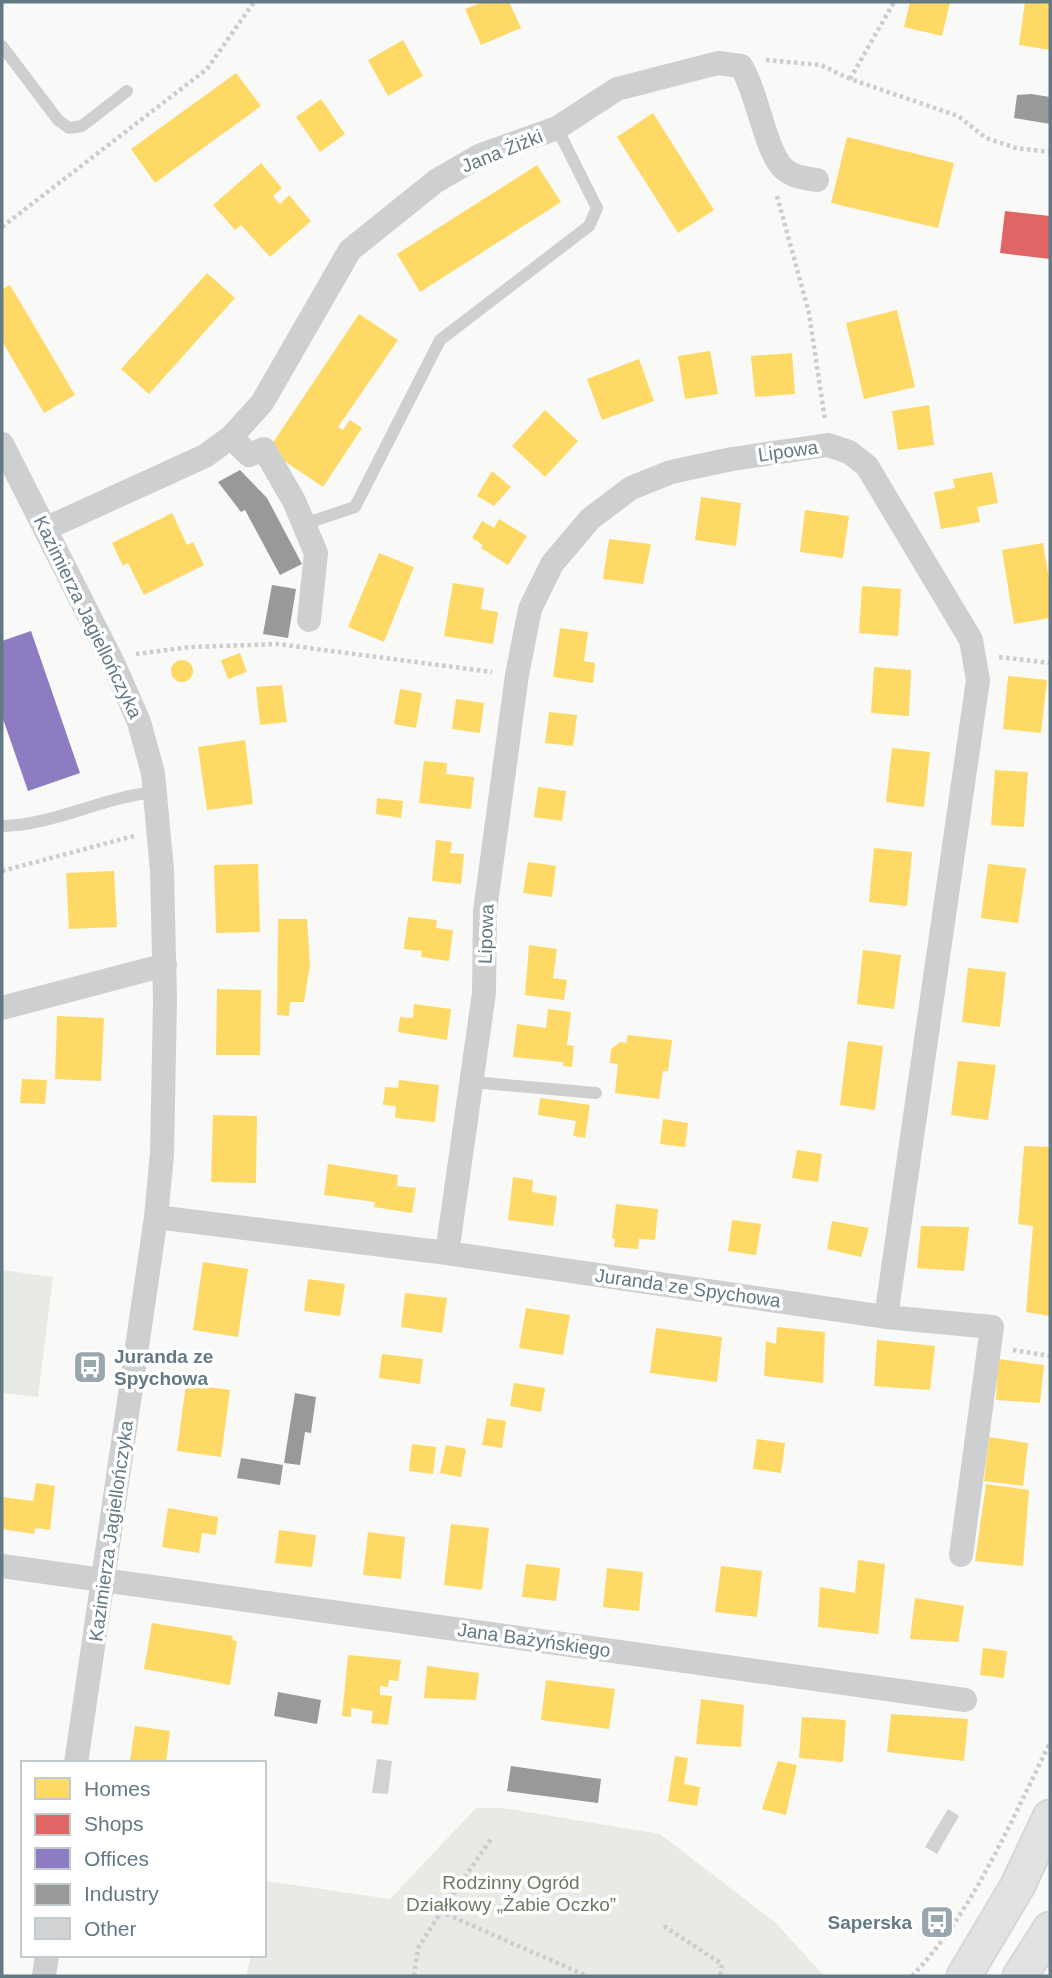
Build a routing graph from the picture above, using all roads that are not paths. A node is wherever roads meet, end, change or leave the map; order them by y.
1 (2, 46) edge
2 (127, 91) dead end
3 (557, 128) junction
4 (817, 180) dead end
5 (231, 438) junction
6 (2, 444) edge
7 (304, 524) junction
8 (47, 528) junction
9 (309, 621) dead end
10 (155, 792) junction
11 (2, 826) edge
12 (164, 965) junction
13 (2, 1008) edge
14 (472, 1082) junction
15 (596, 1093) dead end
16 (156, 1217) junction
17 (447, 1253) junction
18 (886, 1317) junction
19 (961, 1555) dead end
20 (2, 1566) edge
21 (104, 1580) junction
22 (965, 1700) dead end
23 (76, 1761) edge
24 (1050, 1817) edge
25 (1050, 1929) edge
26 (47, 1957) edge
27 (44, 1976) edge
28 (964, 1976) edge
29 (1020, 1976) edge

1 - 2 lane
3 - 4 street, Jana Żiżki
3 - 5 street, Jana Żiżki
3 - 7 lane
5 - 7 street
5 - 8 street, Jana Żiżki
6 - 8 street, Kazimierza Jagiellończyka
7 - 9 street
8 - 10 street, Kazimierza Jagiellończyka
10 - 11 lane
10 - 12 street, Kazimierza Jagiellończyka
12 - 13 street
12 - 16 street, Kazimierza Jagiellończyka
14 - 15 lane
14 - 17 street, Lipowa
14 - 18 street, Lipowa
16 - 17 street, Juranda ze Spychowa
16 - 21 street, Kazimierza Jagiellończyka
17 - 18 street, Juranda ze Spychowa
18 - 19 street, Juranda ze Spychowa
20 - 21 street, Jana Bażyńskiego
21 - 22 street, Jana Bażyńskiego
21 - 23 street, Kazimierza Jagiellończyka
24 - 28 main road
25 - 29 main road
26 - 27 street

